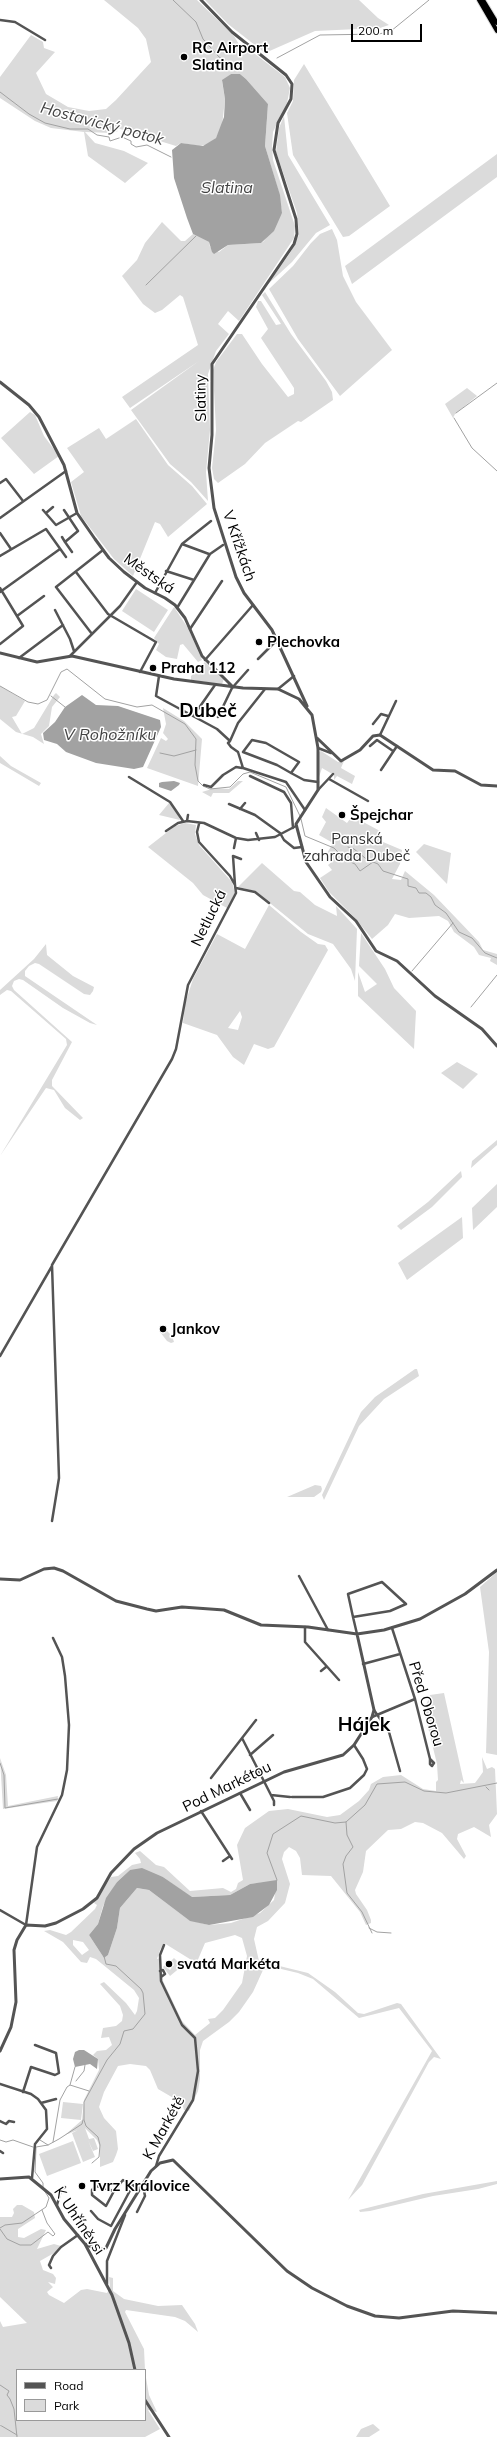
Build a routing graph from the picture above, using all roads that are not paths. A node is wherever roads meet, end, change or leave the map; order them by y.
1 (201, 0) edge
2 (479, 0) edge
3 (483, 0) edge
4 (0, 20) edge
5 (497, 23) edge
6 (497, 31) edge
7 (45, 40) dead end
8 (0, 382) edge
9 (66, 471) junction
10 (0, 483) edge
11 (211, 497) joint
12 (24, 501) junction
13 (53, 508) dead end
14 (43, 510) dead end
15 (64, 510) dead end
16 (46, 513) junction
17 (77, 513) junction
18 (0, 518) edge
19 (69, 518) junction
20 (211, 521) dead end
21 (0, 533) edge
22 (62, 537) dead end
23 (65, 542) junction
24 (182, 544) junction
25 (223, 545) dead end
26 (11, 549) junction
27 (60, 549) junction
28 (103, 550) junction
29 (72, 552) dead end
30 (210, 554) junction
31 (0, 556) edge
32 (66, 557) dead end
33 (166, 571) junction
34 (76, 572) junction
35 (194, 580) junction
36 (222, 581) dead end
37 (137, 582) junction
38 (1, 590) edge
39 (155, 593) junction
40 (44, 596) dead end
41 (253, 605) junction
42 (177, 608) junction
43 (55, 610) dead end
44 (17, 616) junction
45 (110, 616) junction
46 (63, 625) junction
47 (190, 629) junction
48 (92, 634) junction
49 (277, 640) junction
50 (0, 644) edge
51 (74, 651) junction
52 (0, 653) edge
53 (70, 656) junction
54 (19, 659) junction
55 (258, 659) dead end
56 (205, 660) junction
57 (248, 670) dead end
58 (140, 672) junction
59 (159, 676) junction
60 (294, 676) junction
61 (215, 685) junction
62 (233, 687) junction
63 (265, 689) junction
64 (278, 689) junction
65 (396, 701) dead end
66 (307, 706) junction
67 (194, 715) junction
68 (388, 716) junction
69 (218, 717) dead end
70 (373, 724) dead end
71 (380, 735) junction
72 (317, 738) junction
73 (229, 742) junction
74 (370, 746) dead end
75 (397, 746) junction
76 (318, 748) junction
77 (393, 751) junction
78 (331, 752) junction
79 (243, 768) junction
80 (381, 770) dead end
81 (291, 773) junction
82 (332, 774) dead end
83 (250, 776) dead end
84 (129, 777) dead end
85 (329, 778) junction
86 (318, 782) junction
87 (204, 785) dead end
88 (497, 786) edge
89 (318, 790) junction
90 (368, 801) dead end
91 (245, 803) dead end
92 (230, 804) dead end
93 (240, 809) junction
94 (304, 812) junction
95 (188, 815) dead end
96 (183, 821) junction
97 (187, 821) junction
98 (199, 824) junction
99 (295, 827) junction
100 (166, 831) dead end
101 (256, 833) dead end
102 (282, 834) junction
103 (236, 838) junction
104 (259, 840) junction
105 (303, 846) junction
106 (234, 848) dead end
107 (241, 859) dead end
108 (235, 886) junction
109 (269, 903) dead end
110 (497, 1046) edge
111 (52, 1265) junction
112 (0, 1356) edge
113 (52, 1521) dead end
114 (497, 1570) edge
115 (299, 1576) dead end
116 (0, 1579) edge
117 (353, 1617) junction
118 (305, 1627) junction
119 (392, 1628) junction
120 (328, 1630) junction
121 (357, 1634) junction
122 (53, 1638) dead end
123 (400, 1654) junction
124 (363, 1664) junction
125 (326, 1667) junction
126 (321, 1671) dead end
127 (339, 1680) dead end
128 (415, 1699) junction
129 (374, 1710) junction
130 (378, 1715) junction
131 (372, 1717) junction
132 (256, 1720) dead end
133 (273, 1735) dead end
134 (242, 1738) junction
135 (354, 1745) junction
136 (250, 1755) junction
137 (430, 1759) dead end
138 (400, 1770) dead end
139 (211, 1778) dead end
140 (262, 1782) junction
141 (239, 1793) junction
142 (271, 1795) junction
143 (274, 1804) dead end
144 (250, 1810) dead end
145 (201, 1811) junction
146 (230, 1856) junction
147 (232, 1859) dead end
148 (223, 1861) dead end
149 (0, 1910) edge
150 (26, 1925) junction
151 (164, 1945) dead end
152 (34, 2045) dead end
153 (0, 2051) edge
154 (0, 2084) edge
155 (23, 2092) junction
156 (56, 2099) dead end
157 (47, 2102) junction
158 (41, 2103) junction
159 (45, 2109) junction
160 (0, 2122) edge
161 (14, 2122) dead end
162 (156, 2166) junction
163 (32, 2178) junction
164 (0, 2179) edge
165 (133, 2185) junction
166 (65, 2187) dead end
167 (140, 2189) junction
168 (114, 2191) junction
169 (57, 2205) junction
170 (91, 2211) dead end
171 (137, 2212) dead end
172 (126, 2213) junction
173 (78, 2235) junction
174 (85, 2244) junction
175 (51, 2268) dead end
176 (107, 2288) junction
177 (497, 2313) edge
178 (135, 2369) edge
179 (146, 2402) edge
180 (169, 2437) edge

1 - 11 street, Slatiny
2 - 6 highway
3 - 5 highway
4 - 7 street
8 - 9 street, Městská
9 - 12 street
9 - 17 street, Městská
10 - 12 street
11 - 41 street, V Křížkách
12 - 18 street
13 - 16 street
14 - 16 street
15 - 19 street
16 - 19 street
17 - 19 street
17 - 28 street, Městská
19 - 23 street
20 - 24 street
21 - 26 street
22 - 23 street
23 - 29 street
24 - 30 street
24 - 33 street
25 - 30 street
26 - 27 street
26 - 31 street
27 - 32 street
27 - 38 street
28 - 34 street
28 - 37 street, Městská
30 - 35 street
33 - 35 street
33 - 39 street
34 - 45 street
34 - 48 street
35 - 42 street
36 - 47 street
37 - 39 street, Městská
37 - 45 street
38 - 44 street
39 - 42 street, Městská
40 - 44 street
41 - 49 street, V Křížkách
41 - 56 street
42 - 47 street, Městská
43 - 46 street
44 - 50 street
45 - 48 street
45 - 58 street
46 - 51 street
46 - 54 street
47 - 56 street, Městská
48 - 51 street
49 - 55 street
49 - 60 street, V Křížkách
51 - 53 street
52 - 54 street
53 - 54 street
53 - 58 street
56 - 62 street, Městská
57 - 62 street
58 - 59 street
59 - 61 street
59 - 67 street
60 - 64 street
60 - 66 street, V Křížkách
61 - 62 street
61 - 67 street
62 - 63 street
62 - 69 street
63 - 64 street
63 - 73 street
64 - 66 street
65 - 68 street
66 - 72 street, V Křížkách
67 - 73 street
68 - 70 street
68 - 71 street
71 - 75 street
71 - 78 street
72 - 76 street
72 - 78 street
73 - 79 street
74 - 77 street
75 - 77 street
75 - 88 street
76 - 78 street
76 - 86 street
77 - 80 street
79 - 87 street
79 - 94 street
81 - 81 street
81 - 86 street
82 - 85 street
83 - 99 street
84 - 96 street
85 - 89 street
85 - 90 street
86 - 89 street
89 - 94 street
91 - 93 street
92 - 93 street
93 - 102 street
94 - 99 street
95 - 97 street
96 - 97 street
96 - 100 street
97 - 98 street
98 - 103 street
98 - 108 street, Netlucká
99 - 102 street
99 - 105 street
101 - 104 street
102 - 104 street
102 - 105 street
103 - 104 street
103 - 106 street
105 - 110 street
107 - 108 street
108 - 109 street
108 - 111 street, Netlucká
111 - 112 street, Netlucká
111 - 113 street
114 - 119 street
115 - 120 street
116 - 118 street
117 - 117 street
117 - 121 street
118 - 120 street
118 - 125 street
119 - 121 street
119 - 123 street, Před Oborou
120 - 121 street
121 - 124 street, Pod Markétou
122 - 150 street
123 - 124 street
123 - 128 street, Před Oborou
124 - 129 street, Pod Markétou
125 - 126 street
125 - 127 street
128 - 130 street
128 - 137 street, Před Oborou
129 - 130 street
129 - 131 street, Pod Markétou
130 - 131 street
130 - 138 street
131 - 135 street, Pod Markétou
132 - 134 street
133 - 136 street
134 - 136 street
134 - 139 street
135 - 140 street, Pod Markétou
135 - 142 street
136 - 140 street
140 - 141 street, Pod Markétou
140 - 142 street
141 - 144 street
141 - 145 street, Pod Markétou
142 - 143 street
145 - 146 street
145 - 150 street, Pod Markétou
146 - 147 street
146 - 148 street
149 - 150 street
150 - 153 street
151 - 162 street, K Markétě
152 - 155 street
154 - 155 street
155 - 158 street
156 - 157 street
157 - 158 street
157 - 159 street
158 - 159 street
159 - 163 street
160 - 161 street
162 - 167 street, K Markétě
162 - 177 street
163 - 164 street
163 - 169 street, K Uhříněvsi
165 - 167 street
165 - 168 street
165 - 170 street
166 - 169 street
167 - 171 street
167 - 172 street, K Markétě
168 - 168 street
169 - 173 street, K Uhříněvsi
172 - 174 street
172 - 176 street, K Markétě
173 - 174 street, K Uhříněvsi
173 - 175 street
174 - 176 street, K Uhříněvsi
176 - 178 street, K Uhříněvsi
179 - 180 street

